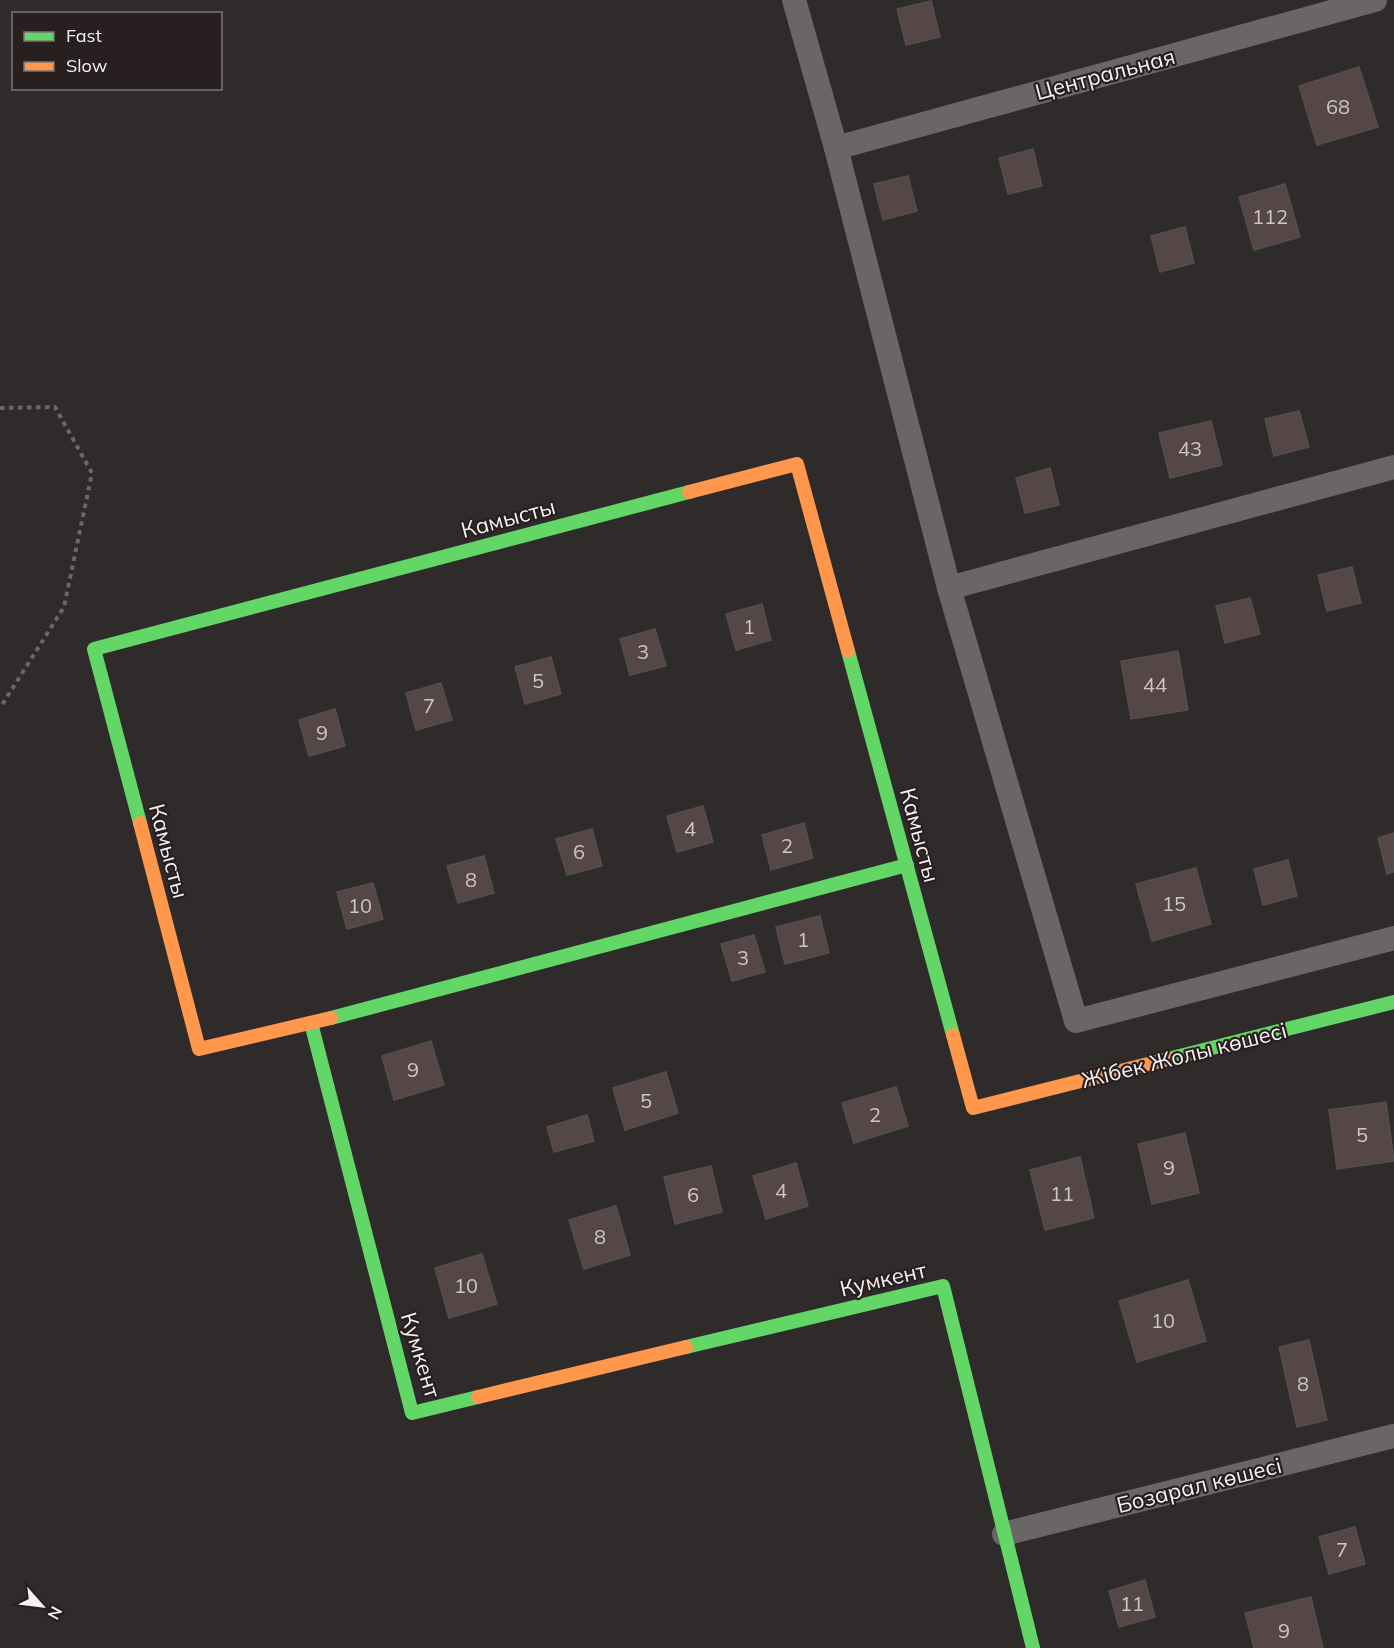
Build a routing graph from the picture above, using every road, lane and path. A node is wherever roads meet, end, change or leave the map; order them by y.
1 (794, 0) edge
2 (1375, 0) edge
3 (836, 148) junction
4 (0, 408) edge
5 (1394, 467) edge
6 (950, 588) junction
7 (0, 708) edge
8 (907, 865) junction
9 (1394, 938) edge
10 (1394, 1002) edge
11 (311, 1023) junction
12 (973, 1108) joint
13 (1394, 1436) edge
14 (1004, 1534) junction
15 (1033, 1648) edge

1 - 3 street
2 - 3 street, Центральная
3 - 6 street
4 - 7 path
5 - 6 street
6 - 9 street
8 - 11 street
8 - 11 street, Камысты
8 - 12 street, Камысты
10 - 12 street, Жібек Жолы көшесі
11 - 14 street, Кумкент
13 - 14 street, Бозарал көшесі
14 - 15 street, Кумкент

